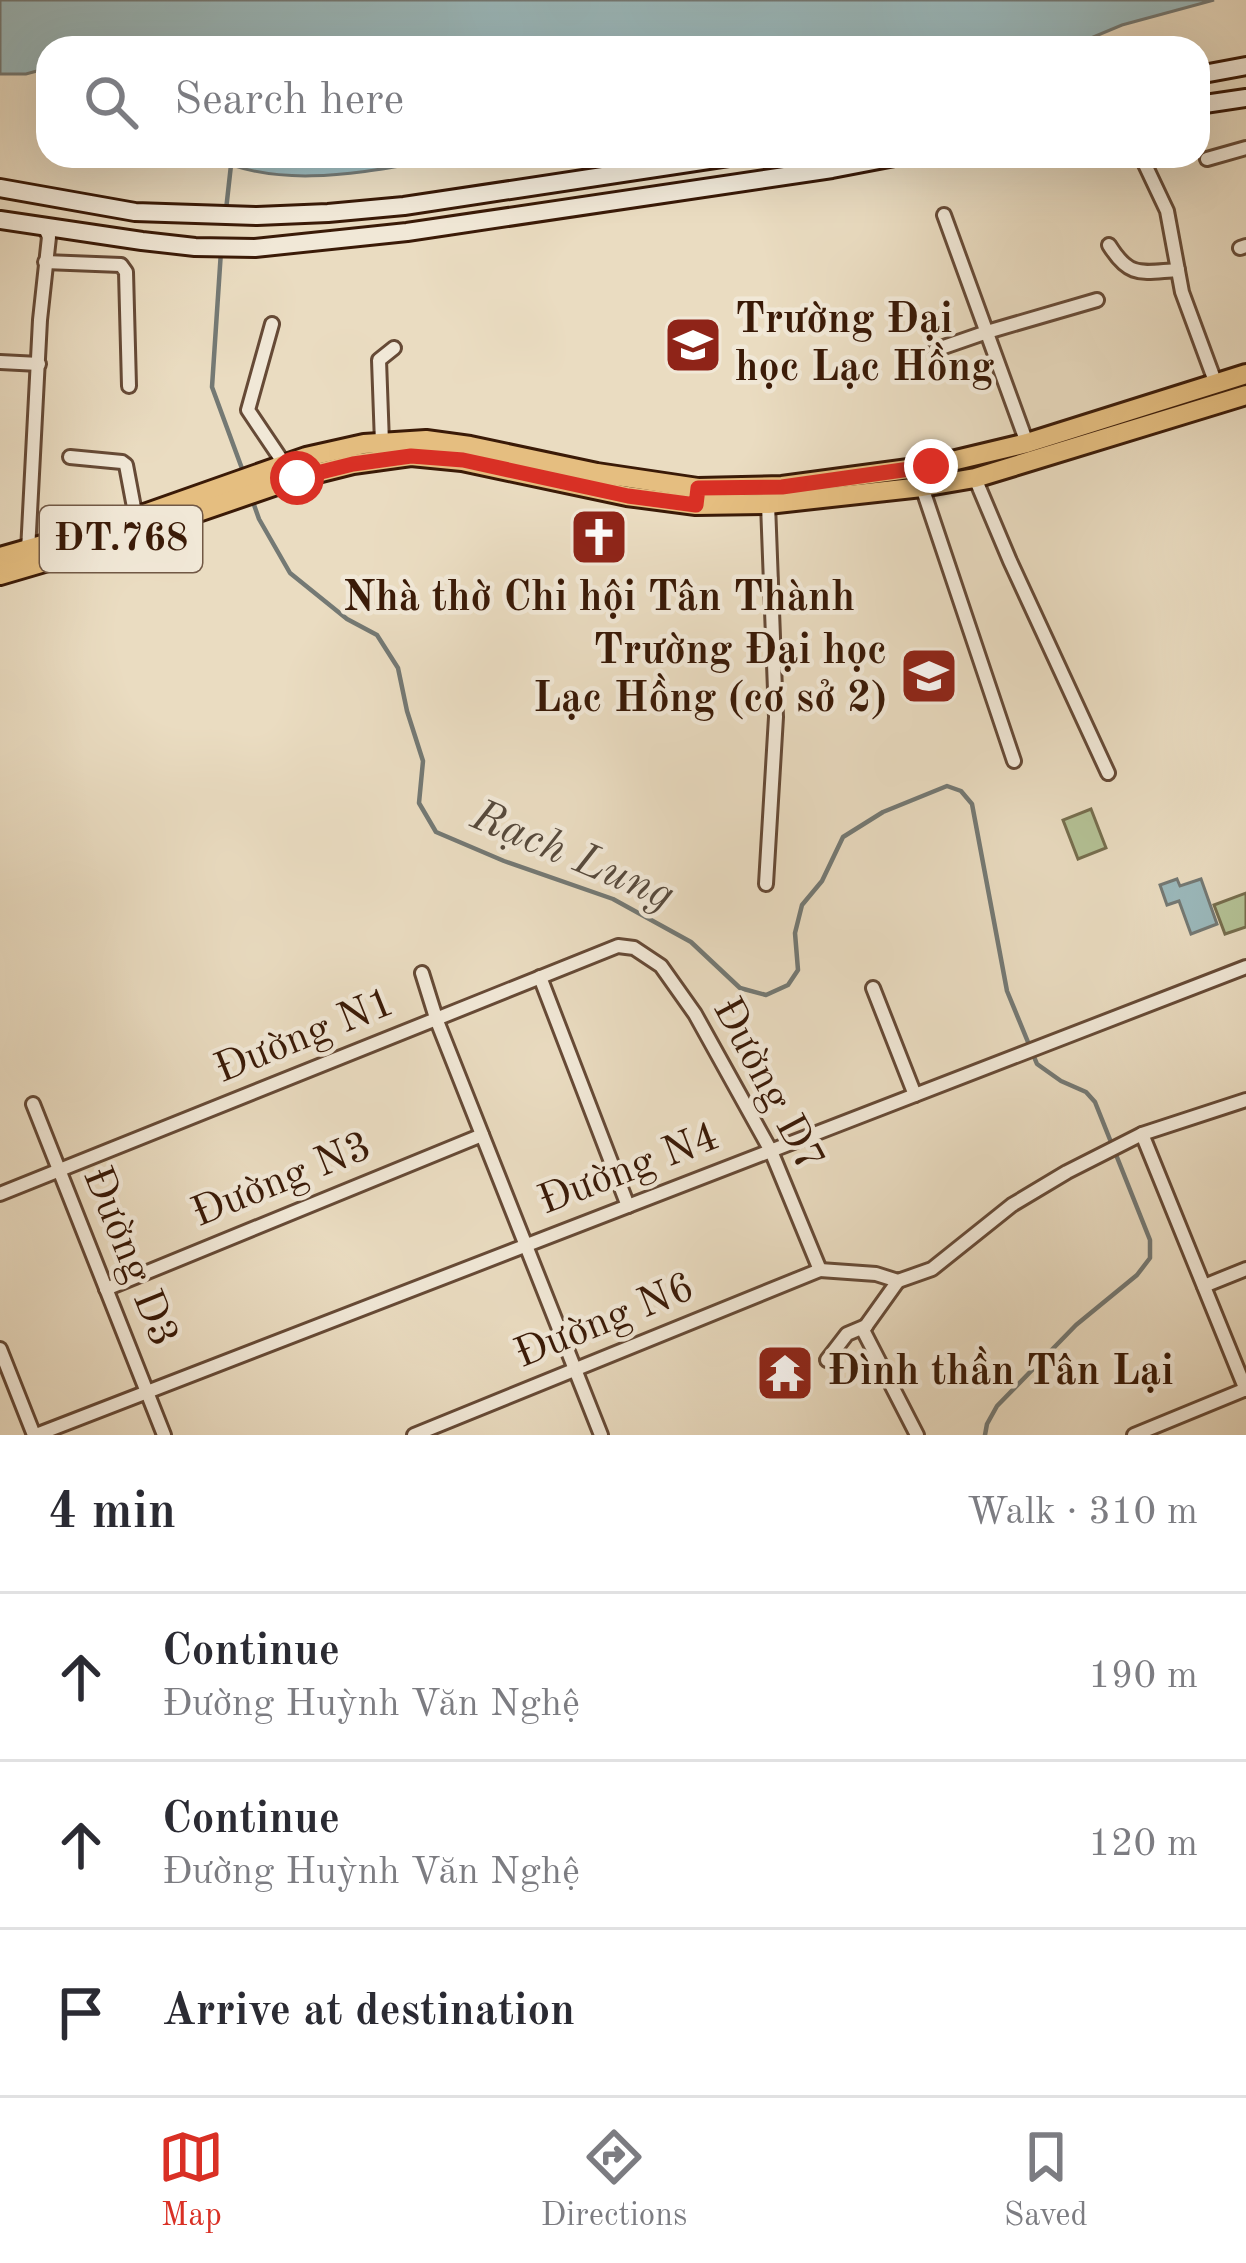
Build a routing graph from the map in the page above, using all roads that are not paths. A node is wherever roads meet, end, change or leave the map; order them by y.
1 (1246, 66) edge
2 (1210, 73) edge
3 (1246, 98) edge
4 (1210, 103) edge
5 (1246, 148) edge
6 (1210, 158) edge
7 (656, 168) edge
8 (837, 168) edge
9 (1147, 168) edge
10 (0, 188) edge
11 (944, 215) dead end
12 (0, 220) edge
13 (1109, 245) dead end
14 (45, 262) junction
15 (1178, 269) junction
16 (1097, 300) dead end
17 (272, 324) dead end
18 (987, 332) junction
19 (394, 348) dead end
20 (935, 350) dead end
21 (0, 362) edge
22 (39, 364) junction
23 (1246, 374) edge
24 (1216, 384) junction
25 (129, 386) dead end
26 (1246, 395) edge
27 (382, 443) junction
28 (1028, 443) junction
29 (70, 458) dead end
30 (285, 465) junction
31 (975, 478) junction
32 (248, 487) junction
33 (922, 488) junction
34 (697, 497) junction
35 (768, 504) junction
36 (136, 518) junction
37 (28, 550) junction
38 (0, 557) edge
39 (0, 575) edge
40 (1014, 761) dead end
41 (1108, 773) dead end
42 (766, 884) dead end
43 (634, 948) joint
44 (1246, 967) edge
45 (422, 973) dead end
46 (540, 977) junction
47 (873, 988) dead end
48 (437, 1021) junction
49 (915, 1095) junction
50 (1246, 1100) edge
51 (33, 1104) dead end
52 (1142, 1134) junction
53 (482, 1135) junction
54 (771, 1150) junction
55 (59, 1170) junction
56 (0, 1194) edge
57 (628, 1206) junction
58 (526, 1245) junction
59 (1246, 1268) edge
60 (820, 1270) junction
61 (898, 1281) junction
62 (1204, 1286) junction
63 (106, 1289) junction
64 (866, 1326) junction
65 (0, 1349) edge
66 (827, 1360) dead end
67 (575, 1370) junction
68 (1246, 1389) edge
69 (147, 1392) junction
70 (35, 1435) edge
71 (164, 1435) edge
72 (414, 1435) edge
73 (601, 1435) edge
74 (917, 1435) edge
75 (1134, 1435) edge

1 - 2 main road
3 - 4 main road
5 - 6 street
7 - 10 main road
8 - 12 main road
9 - 15 street
11 - 18 street
12 - 14 street
13 - 15 street
14 - 22 street
14 - 25 street
15 - 24 street
16 - 18 street
17 - 30 street
18 - 20 street
18 - 28 street
19 - 27 street
21 - 22 street
22 - 37 street
23 - 24 main road, ĐT.768
24 - 28 main road, ĐT.768
26 - 31 main road, ĐT.768
27 - 30 main road, ĐT.768
27 - 34 main road, ĐT.768
28 - 34 main road, ĐT.768
29 - 36 street
30 - 32 main road, ĐT.768
31 - 33 main road, ĐT.768
31 - 41 street
32 - 34 main road, ĐT.768
32 - 36 main road, ĐT.768
32 - 39 main road, ĐT.768
33 - 35 main road, ĐT.768
33 - 40 street
34 - 35 main road, ĐT.768
35 - 42 street
36 - 37 main road, ĐT.768
37 - 38 main road, ĐT.768
43 - 46 street, Đường N1
43 - 54 street, Đường D7
44 - 49 street, Đường N4
45 - 48 street
46 - 48 street, Đường N1
46 - 57 street
47 - 49 street
48 - 53 street
48 - 55 street, Đường N1
49 - 54 street, Đường N4
50 - 52 street
51 - 55 street, Đường D3
52 - 61 street
52 - 62 street
53 - 58 street
53 - 63 street, Đường N3
54 - 57 street, Đường N4
54 - 60 street, Đường D7
55 - 56 street, Đường N1
55 - 63 street, Đường D3
57 - 58 street, Đường N4
58 - 67 street
58 - 69 street, Đường N4
59 - 62 street
60 - 61 street
60 - 67 street, Đường N6
61 - 64 street
62 - 68 street
63 - 69 street, Đường D3
64 - 66 street
64 - 74 street
65 - 70 street
67 - 72 street, Đường N6
67 - 73 street
68 - 75 street
69 - 70 street, Đường N4
69 - 71 street, Đường D3

